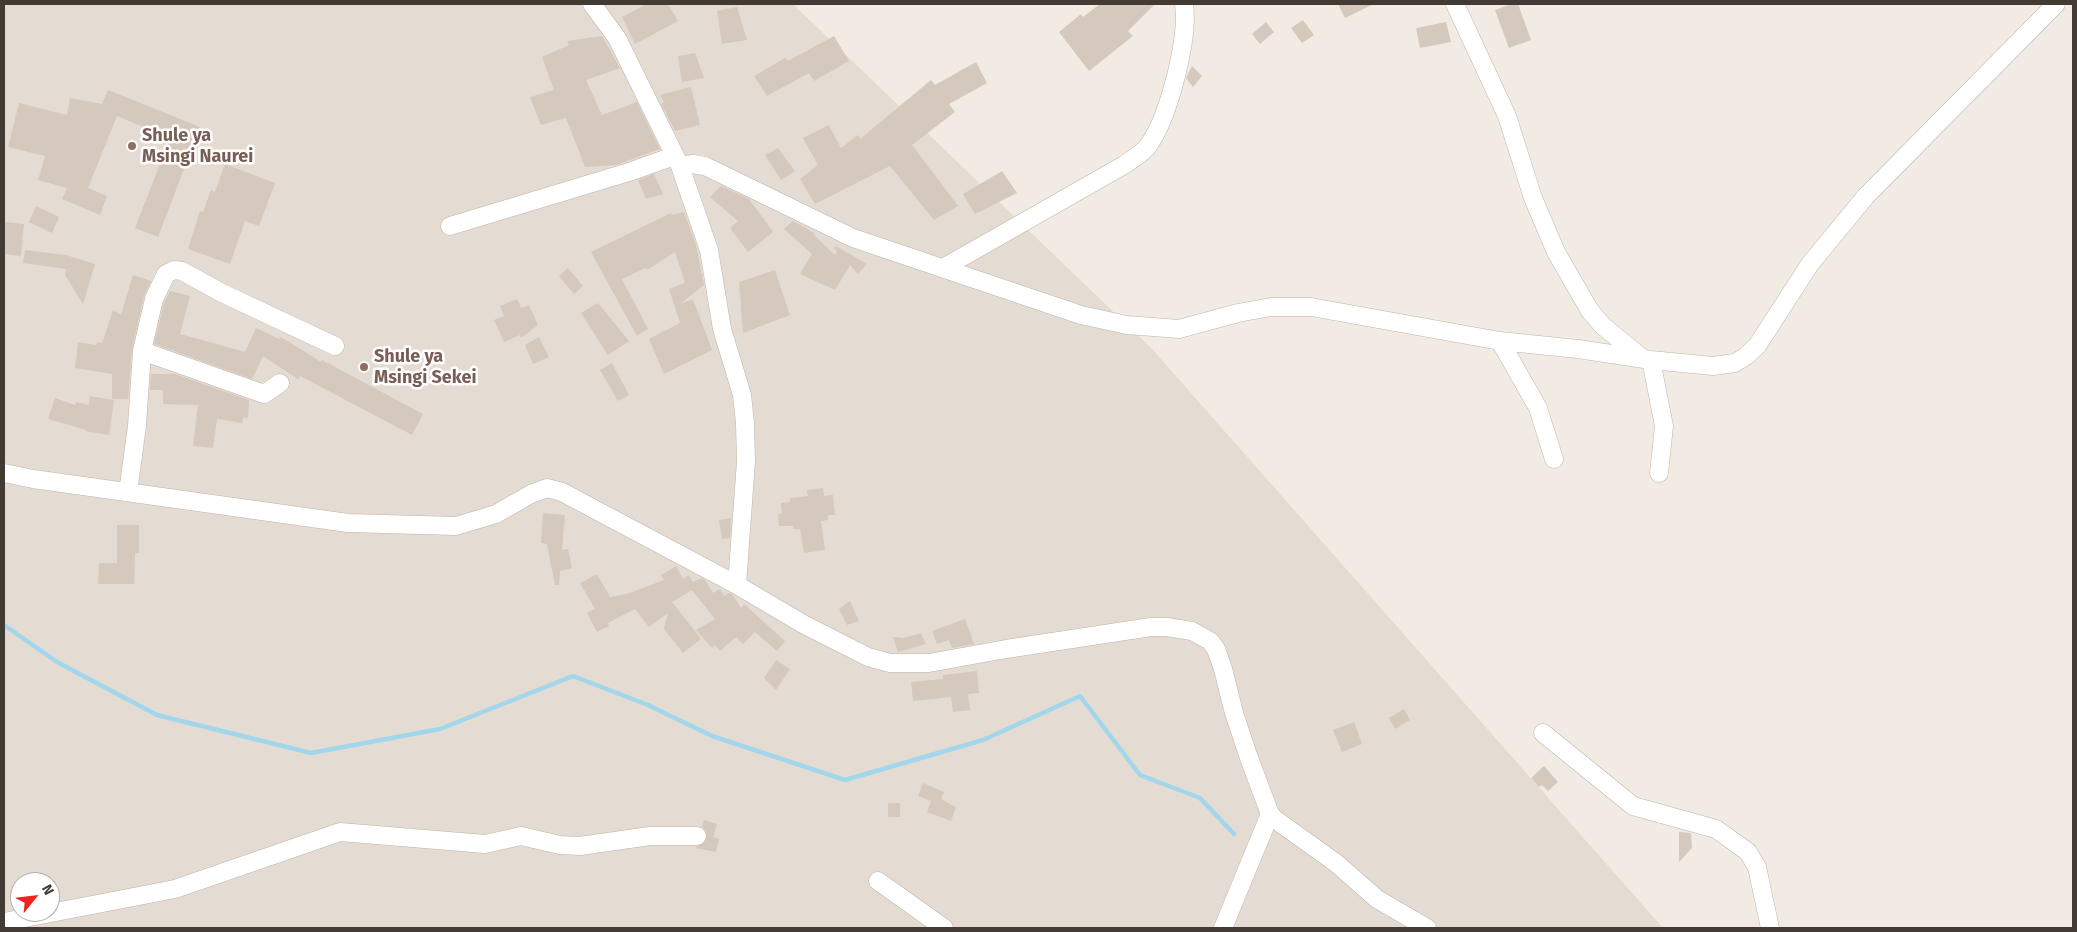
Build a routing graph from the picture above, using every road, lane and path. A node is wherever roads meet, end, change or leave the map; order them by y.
1 (592, 4) edge
2 (1184, 4) edge
3 (1455, 4) edge
4 (2056, 4) edge
5 (677, 161) junction
6 (450, 226) dead end
7 (943, 268) junction
8 (1500, 341) junction
9 (335, 346) dead end
10 (142, 351) junction
11 (1647, 359) junction
12 (280, 383) dead end
13 (1554, 459) dead end
14 (4, 473) edge
15 (1659, 473) dead end
16 (128, 492) junction
17 (737, 585) junction
18 (1543, 733) dead end
19 (1270, 814) junction
20 (697, 836) dead end
21 (878, 881) dead end
22 (4, 922) edge
23 (944, 928) edge
24 (1223, 928) edge
25 (1427, 928) edge
26 (1770, 928) edge

1 - 5 street
2 - 7 street
3 - 11 street
4 - 11 street
5 - 6 street
5 - 7 street
5 - 17 street
7 - 8 street
8 - 11 street
8 - 13 street
9 - 10 street
10 - 12 street
10 - 16 street
11 - 15 street
14 - 16 street
16 - 17 street
17 - 19 street
18 - 26 street
19 - 24 street
19 - 25 street
20 - 22 street
21 - 23 street

